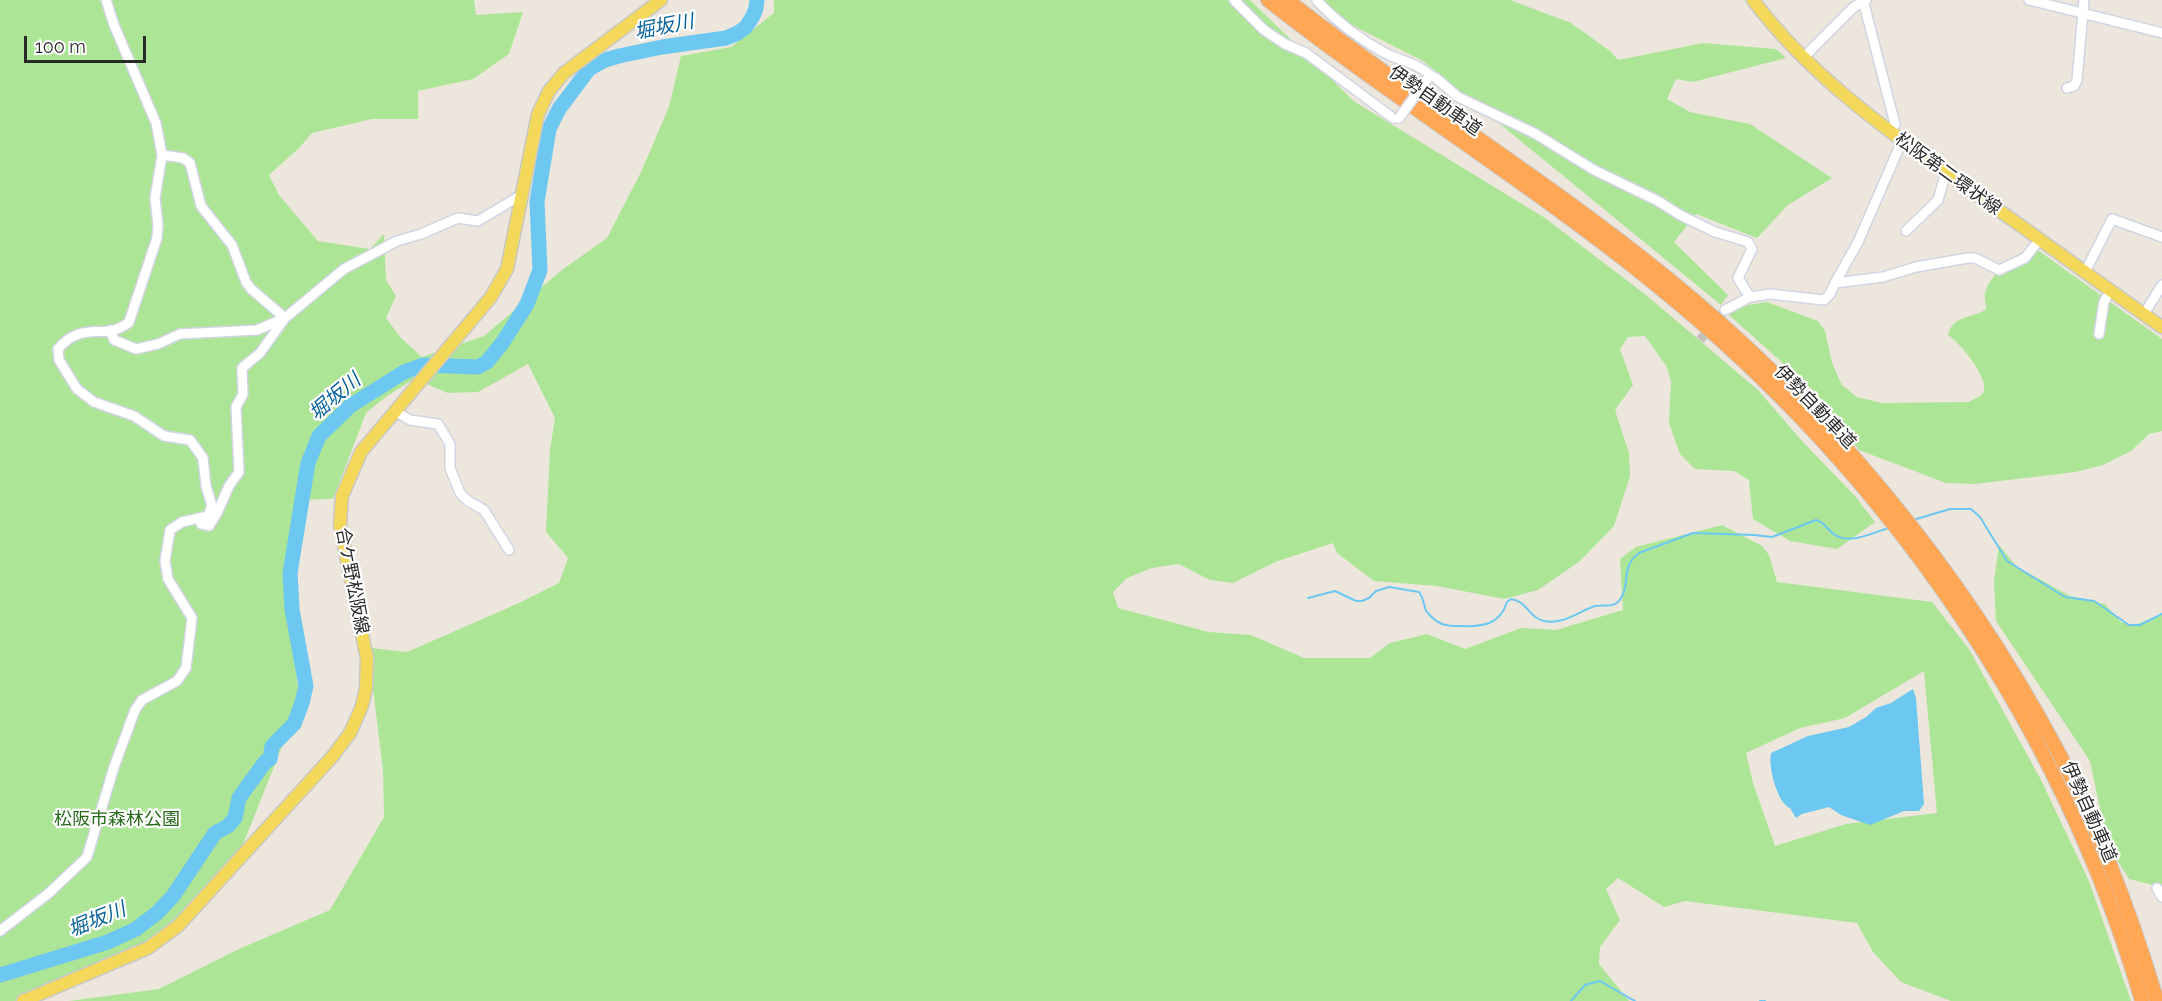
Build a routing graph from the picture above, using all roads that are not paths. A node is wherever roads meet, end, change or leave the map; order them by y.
1 (106, 0) edge
2 (661, 0) edge
3 (1234, 0) edge
4 (1268, 0) edge
5 (1287, 0) edge
6 (1753, 0) edge
7 (2029, 0) edge
8 (2084, 0) edge
9 (1317, 1) edge
10 (1864, 1) edge
11 (2055, 3) edge
12 (2081, 13) junction
13 (2162, 33) edge
14 (1803, 58) junction
15 (1429, 77) junction
16 (2067, 88) dead end
17 (1891, 133) junction
18 (1902, 141) junction
19 (162, 155) junction
20 (1946, 172) junction
21 (523, 194) junction
22 (1906, 231) dead end
23 (2162, 237) edge
24 (2040, 239) junction
25 (2085, 272) junction
26 (1836, 283) junction
27 (2162, 285) edge
28 (2111, 290) junction
29 (1750, 297) junction
30 (1725, 310) tunnel mouth
31 (2144, 315) junction
32 (285, 318) junction
33 (2162, 327) edge
34 (110, 330) junction
35 (2099, 334) dead end
36 (395, 411) junction
37 (208, 516) junction
38 (509, 550) dead end
39 (0, 931) edge
40 (23, 1001) edge
41 (2142, 1001) edge
42 (2157, 1001) edge

1 - 19 street
2 - 21 main road, 合ケ野松阪線
3 - 15 street, bridge
4 - 41 highway, 伊勢自動車道
5 - 42 highway, 伊勢自動車道
6 - 14 main road, 松阪第二環状線
7 - 11 street
8 - 12 street
9 - 15 street
10 - 14 street
10 - 17 street
11 - 12 street
12 - 13 street
12 - 16 street
14 - 17 main road, 松阪第二環状線
15 - 29 street
17 - 18 main road, 松阪第二環状線
18 - 20 main road, 松阪第二環状線
18 - 26 street
19 - 32 street
19 - 34 street
20 - 22 street
20 - 24 main road, 松阪第二環状線
21 - 32 street
21 - 36 main road, 合ケ野松阪線
23 - 25 street
24 - 25 main road, 松阪第二環状線
24 - 26 street
25 - 28 main road, 松阪第二環状線
26 - 29 street
27 - 31 street
28 - 31 main road, 松阪第二環状線
28 - 35 street
29 - 30 street
31 - 33 main road, 松阪第二環状線
32 - 34 street
32 - 37 street
34 - 37 street
36 - 38 street
36 - 40 main road, 合ケ野松阪線
37 - 39 street

